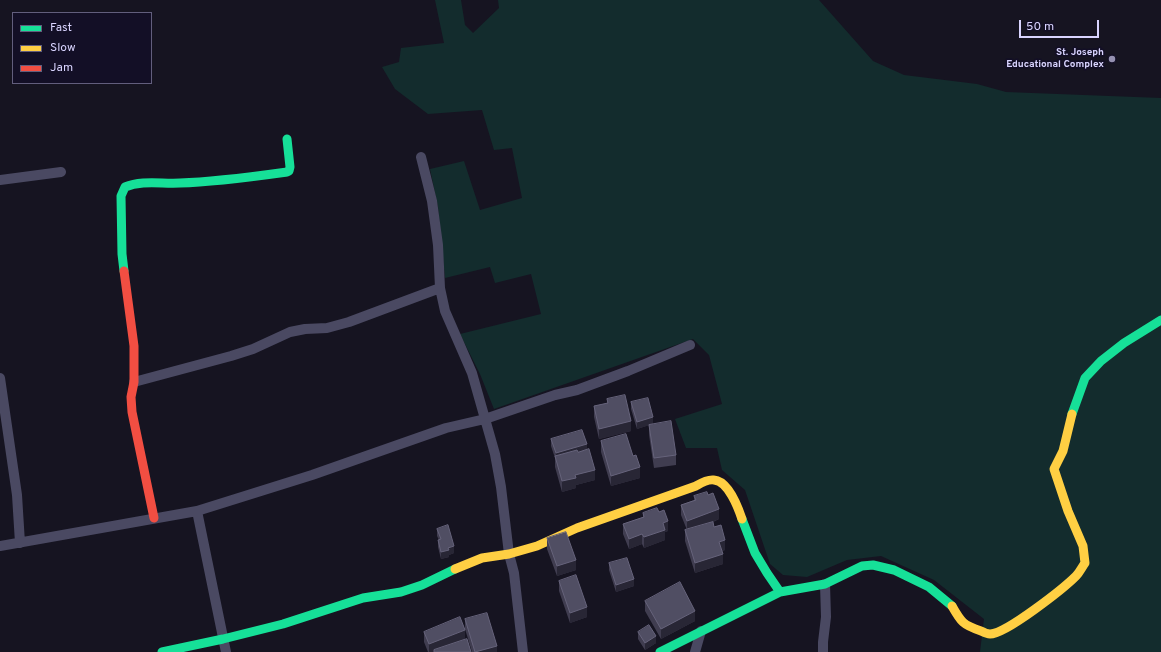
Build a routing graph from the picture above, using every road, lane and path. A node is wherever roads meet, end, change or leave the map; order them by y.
1 (287, 139) dead end
2 (421, 157) dead end
3 (61, 172) dead end
4 (0, 180) edge
5 (440, 288) junction
6 (1161, 320) edge
7 (690, 345) dead end
8 (0, 378) edge
9 (134, 382) junction
10 (484, 419) junction
11 (197, 510) junction
12 (154, 518) junction
13 (20, 543) junction
14 (0, 546) edge
15 (508, 554) junction
16 (825, 584) junction
17 (780, 592) junction
18 (701, 631) junction
19 (223, 639) junction
20 (680, 642) junction
21 (162, 652) edge
22 (226, 652) edge
23 (523, 652) edge
24 (660, 652) edge
25 (691, 652) edge
26 (695, 652) edge
27 (823, 652) edge

1 - 9 street
2 - 5 street
3 - 4 street
5 - 9 street
5 - 10 street
6 - 16 street
7 - 10 street
8 - 13 street
9 - 12 street
10 - 11 street
10 - 15 street
11 - 12 street
11 - 19 street
12 - 13 street
13 - 14 street
15 - 17 street
15 - 19 street
15 - 23 street
16 - 17 street
16 - 27 street
17 - 18 street
18 - 20 street
18 - 26 street
19 - 21 street
19 - 22 street
20 - 24 street
20 - 25 street

